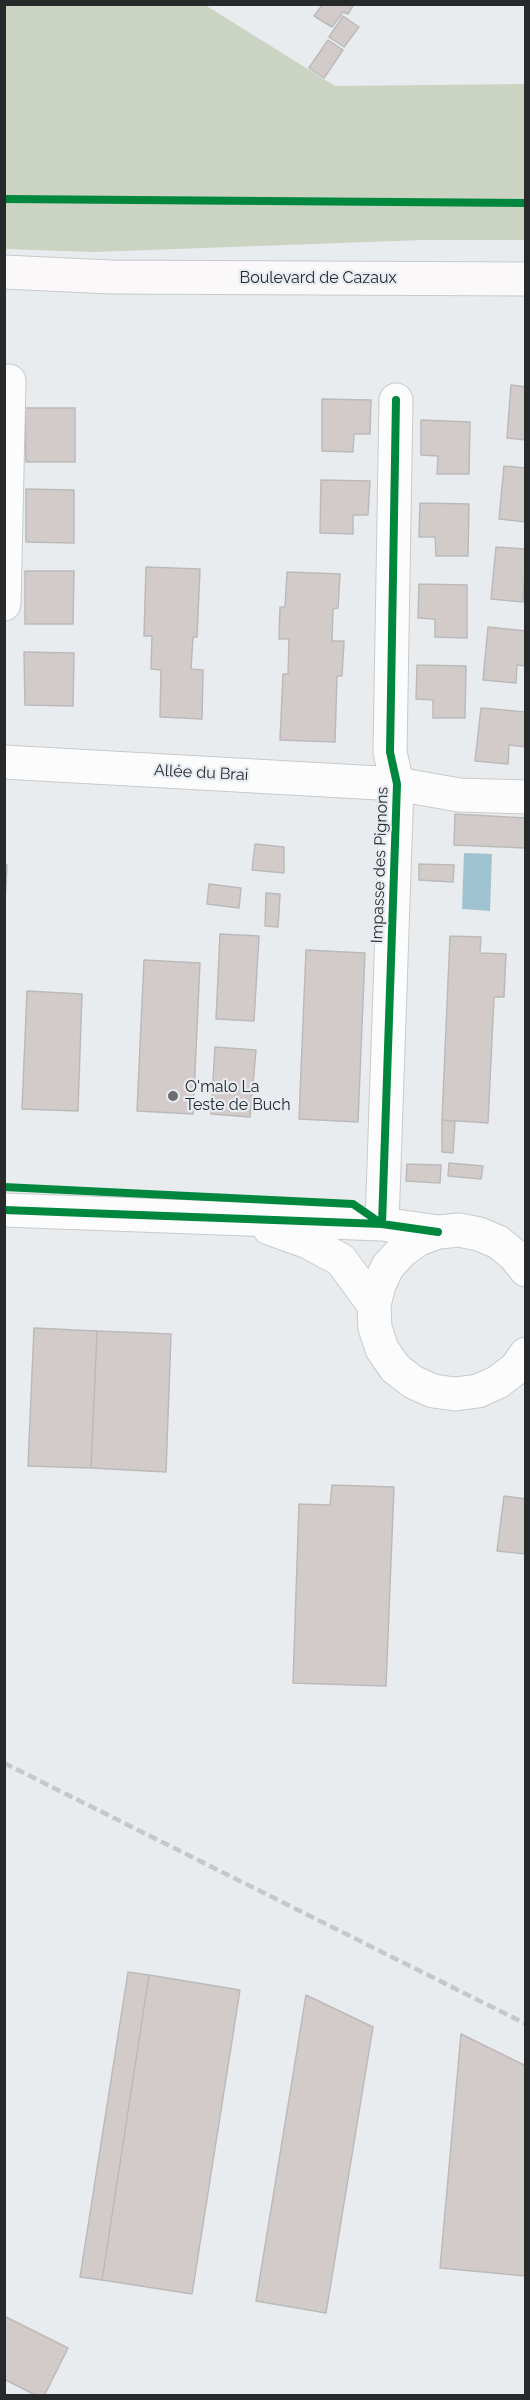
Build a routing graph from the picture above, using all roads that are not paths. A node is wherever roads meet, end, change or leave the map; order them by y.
1 (4, 272) edge
2 (111, 277) junction
3 (525, 279) edge
4 (4, 281) edge
5 (9, 381) dead end
6 (396, 400) dead end
7 (4, 604) edge
8 (4, 762) edge
9 (397, 784) junction
10 (525, 797) edge
11 (4, 1210) edge
12 (245, 1218) junction
13 (382, 1224) junction
14 (438, 1232) junction
15 (525, 1270) edge
16 (374, 1305) junction
17 (525, 1354) edge

1 - 2 main road, Boulevard de Cazaux
2 - 3 main road, Boulevard de Cazaux
2 - 4 main road, Boulevard de Cazaux
5 - 7 street
6 - 9 street, Impasse des Pignons
8 - 9 street, Allée du Brai
9 - 10 street, Allée du Brai
9 - 13 street, Impasse des Pignons
11 - 12 street
12 - 13 street
12 - 16 street
13 - 14 street
14 - 15 street
14 - 16 street
16 - 17 street

